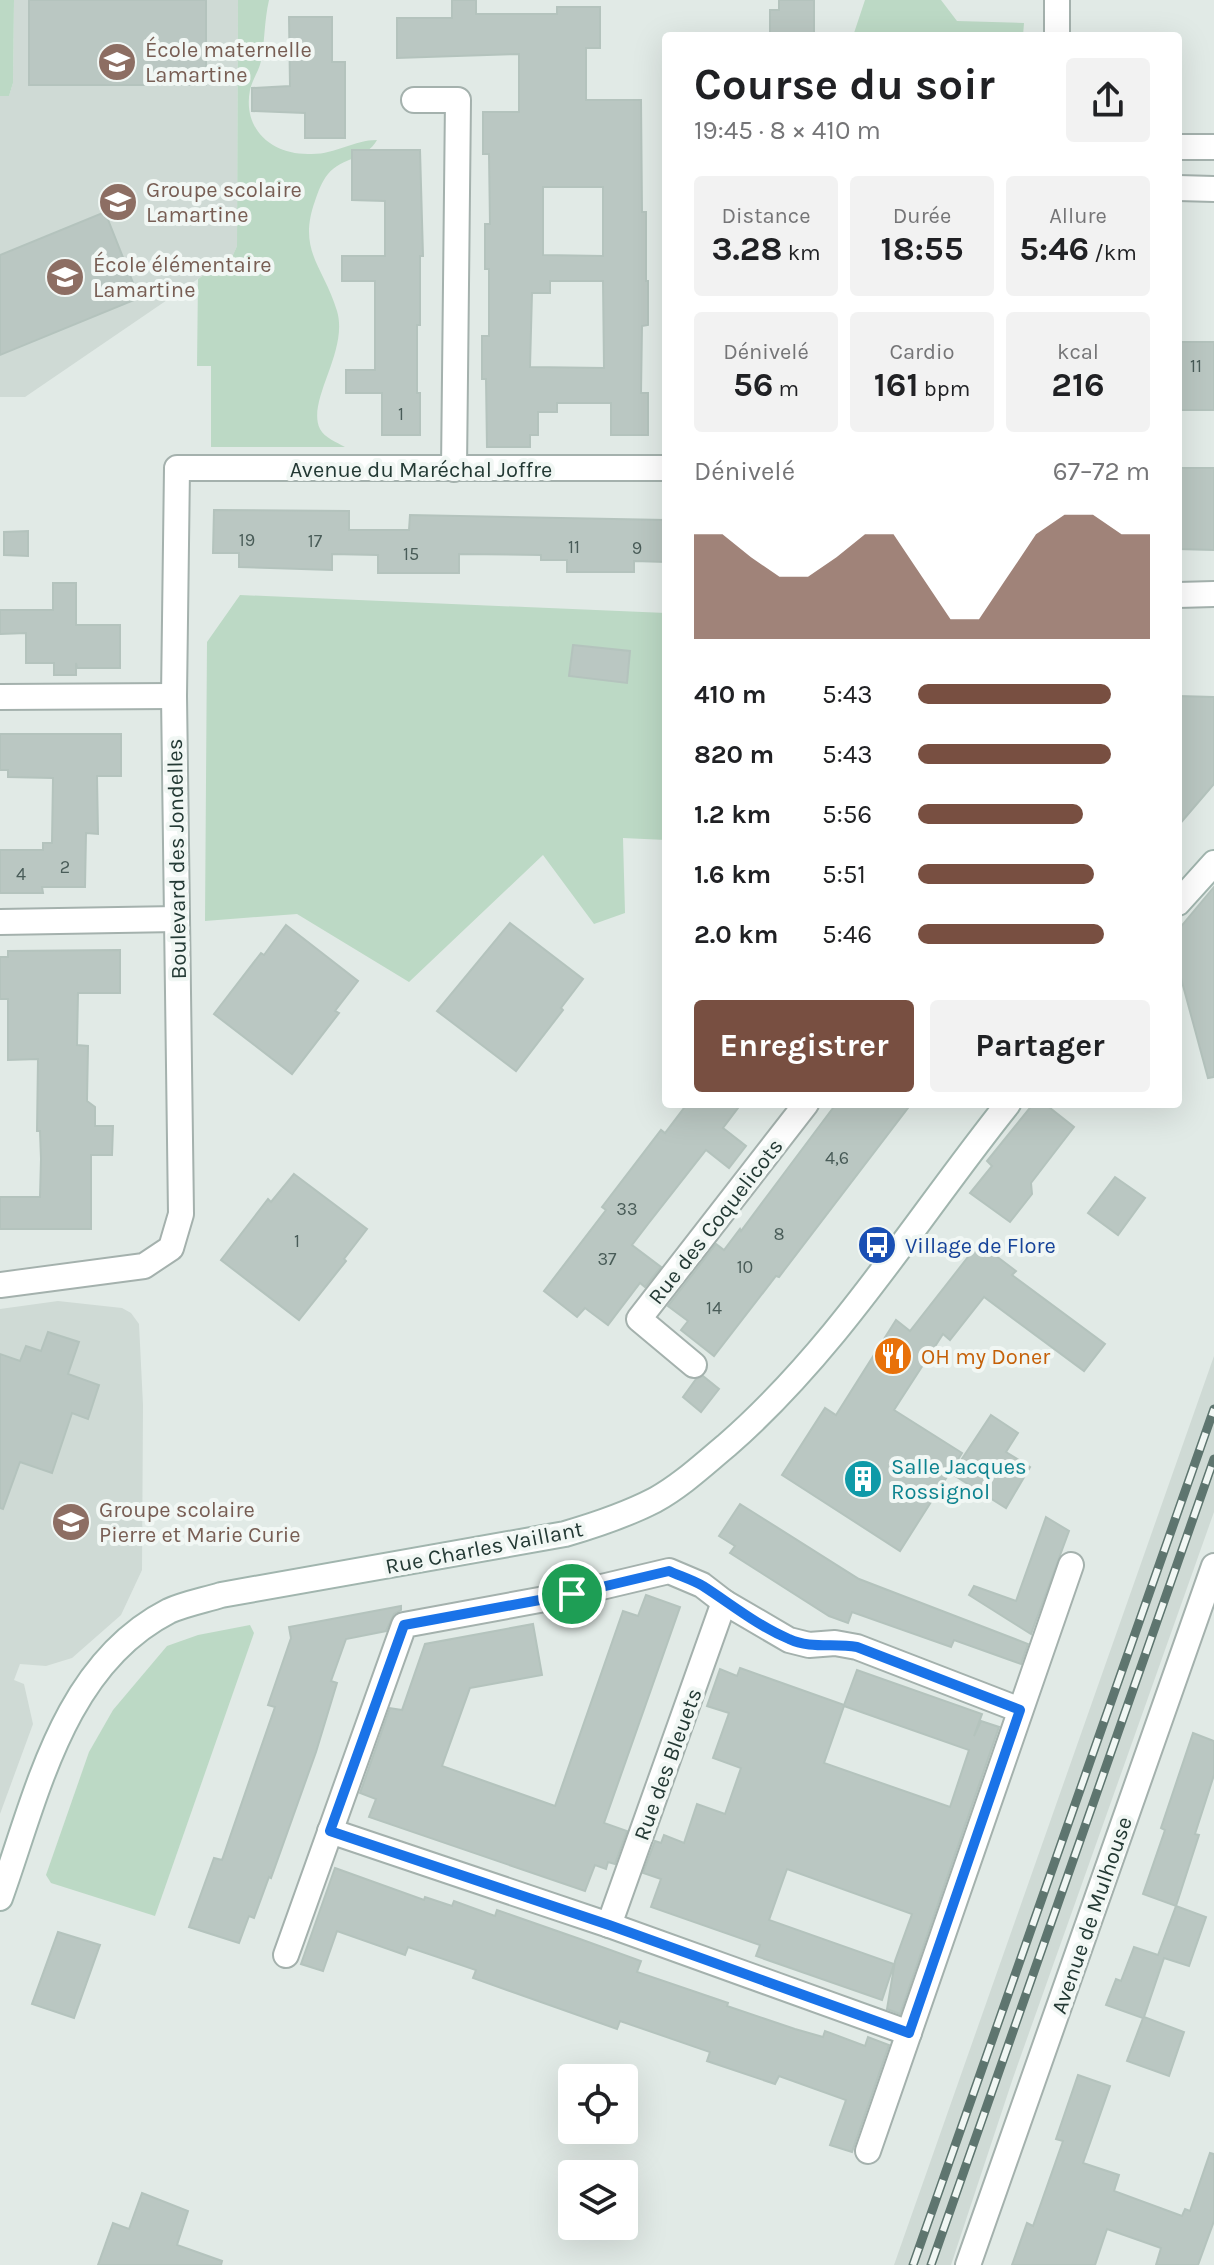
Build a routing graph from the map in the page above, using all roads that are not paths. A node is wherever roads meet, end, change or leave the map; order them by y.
1 (1057, 0) edge
2 (1057, 32) edge
3 (414, 100) dead end
4 (1182, 147) edge
5 (1214, 147) edge
6 (1182, 188) edge
7 (1214, 189) edge
8 (177, 468) joint
9 (662, 468) edge
10 (454, 469) junction
11 (1214, 594) edge
12 (1182, 595) edge
13 (174, 696) junction
14 (0, 697) edge
15 (1214, 863) edge
16 (1182, 899) edge
17 (177, 919) junction
18 (0, 922) edge
19 (803, 1108) edge
20 (1005, 1108) edge
21 (0, 1285) edge
22 (694, 1365) dead end
23 (1071, 1565) dead end
24 (1214, 1566) edge
25 (724, 1602) junction
26 (1020, 1710) junction
27 (330, 1831) junction
28 (0, 1898) edge
29 (609, 1925) junction
30 (286, 1955) dead end
31 (909, 2033) junction
32 (868, 2151) dead end
33 (968, 2265) edge

1 - 2 street
3 - 10 street
4 - 5 street
6 - 7 street
8 - 10 street, Avenue du Maréchal Joffre
8 - 13 street, Boulevard des Jondelles
9 - 10 street, Avenue du Maréchal Joffre
11 - 12 street
13 - 14 street
13 - 17 street, Boulevard des Jondelles
15 - 16 street
17 - 18 street
17 - 21 street, Boulevard des Jondelles
19 - 22 street, Rue des Coquelicots
20 - 28 street, Rue Charles Vaillant
23 - 26 street
24 - 33 street, Avenue de Mulhouse
25 - 26 street
25 - 27 street
25 - 29 street, Rue des Bleuets
26 - 31 street
27 - 29 street
27 - 30 street
29 - 31 street
31 - 32 street

